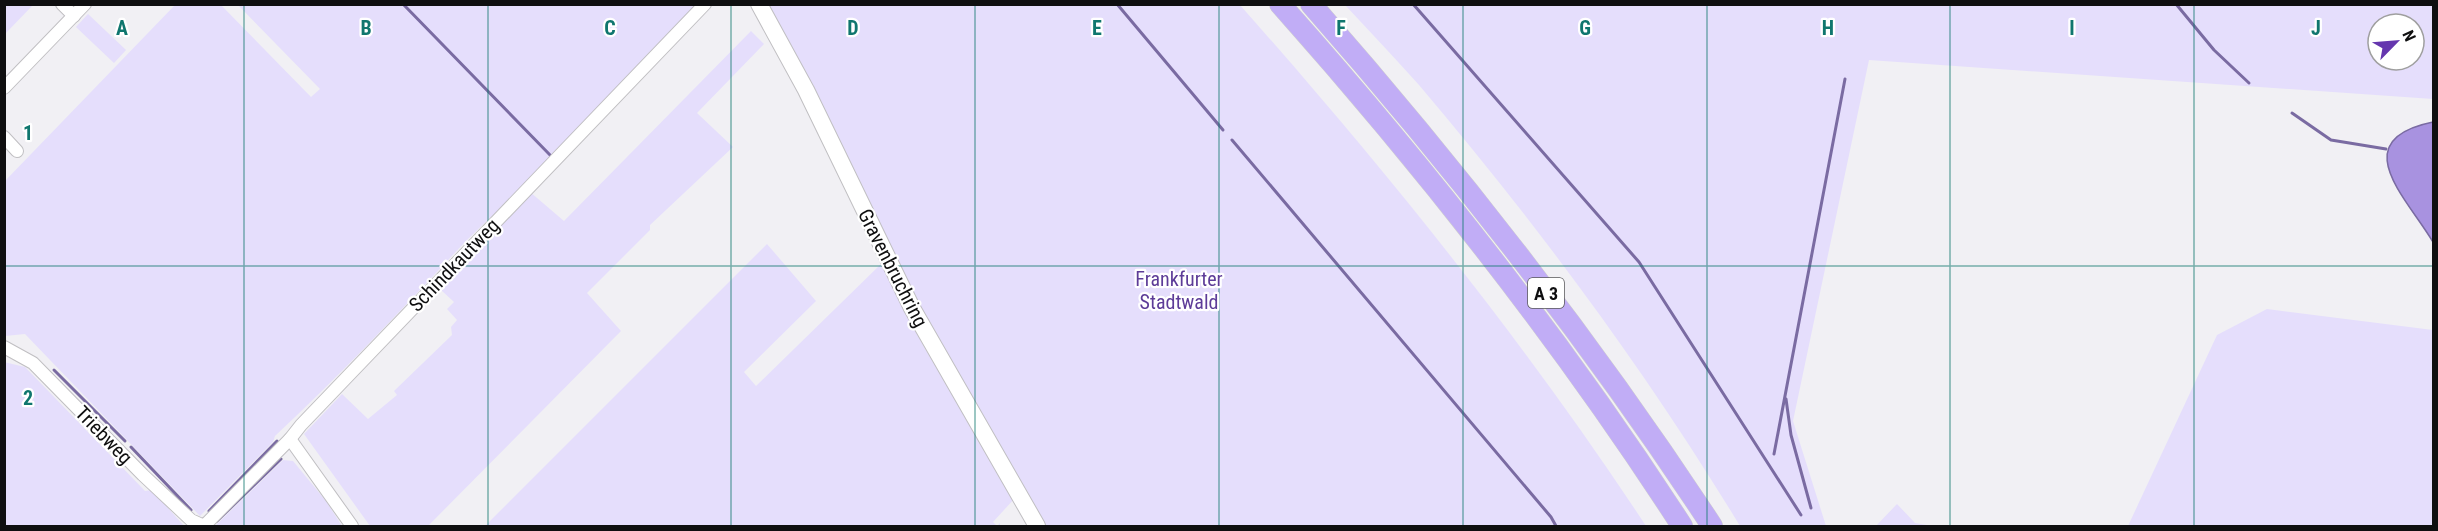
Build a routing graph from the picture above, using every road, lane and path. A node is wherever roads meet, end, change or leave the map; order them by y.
1 (62, 4) edge
2 (86, 4) edge
3 (705, 4) edge
4 (759, 4) edge
5 (1280, 4) edge
6 (1311, 4) edge
7 (74, 16) junction
8 (5, 86) edge
9 (4, 137) edge
10 (17, 151) dead end
11 (4, 347) edge
12 (290, 440) junction
13 (204, 526) edge
14 (352, 526) edge
15 (1038, 526) edge
16 (1682, 526) edge
17 (1712, 526) edge

1 - 7 street
2 - 7 street
3 - 12 street, Schindkautweg
4 - 15 street, Gravenbruchring
5 - 16 highway, A 3
6 - 17 highway, A 3
7 - 8 street
9 - 10 street
11 - 13 street, Triebweg
12 - 13 street, Schindkautweg
12 - 14 street

